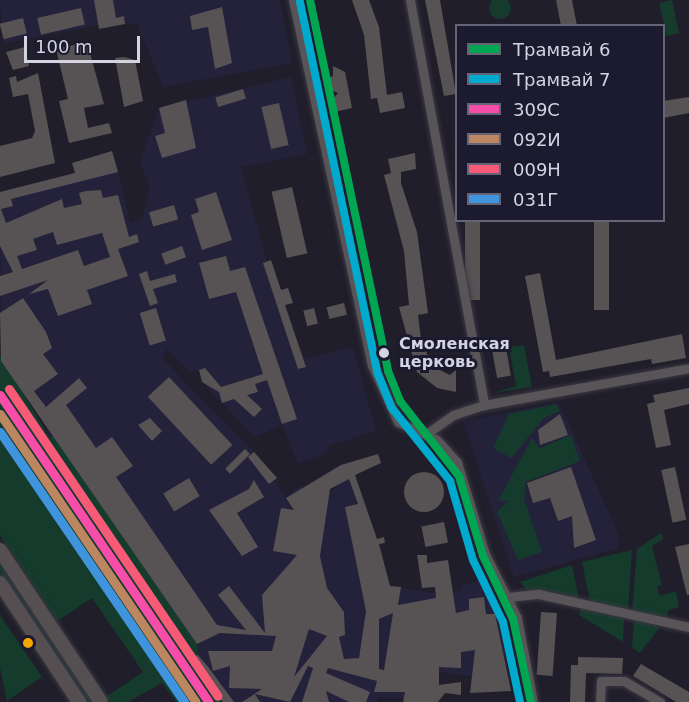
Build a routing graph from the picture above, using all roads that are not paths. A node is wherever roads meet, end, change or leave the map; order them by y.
1 (293, 0) edge
2 (410, 0) edge
3 (689, 368) edge
4 (484, 405) junction
5 (426, 434) junction
6 (0, 550) edge
7 (0, 583) edge
8 (508, 597) junction
9 (689, 627) edge
10 (79, 702) edge
11 (101, 702) edge
12 (533, 702) edge
13 (600, 702) edge
14 (660, 702) edge

1 - 5 street
2 - 4 street
3 - 4 street
4 - 5 street
5 - 8 street
6 - 11 main road
7 - 10 main road
8 - 9 street
8 - 12 street
13 - 14 street

